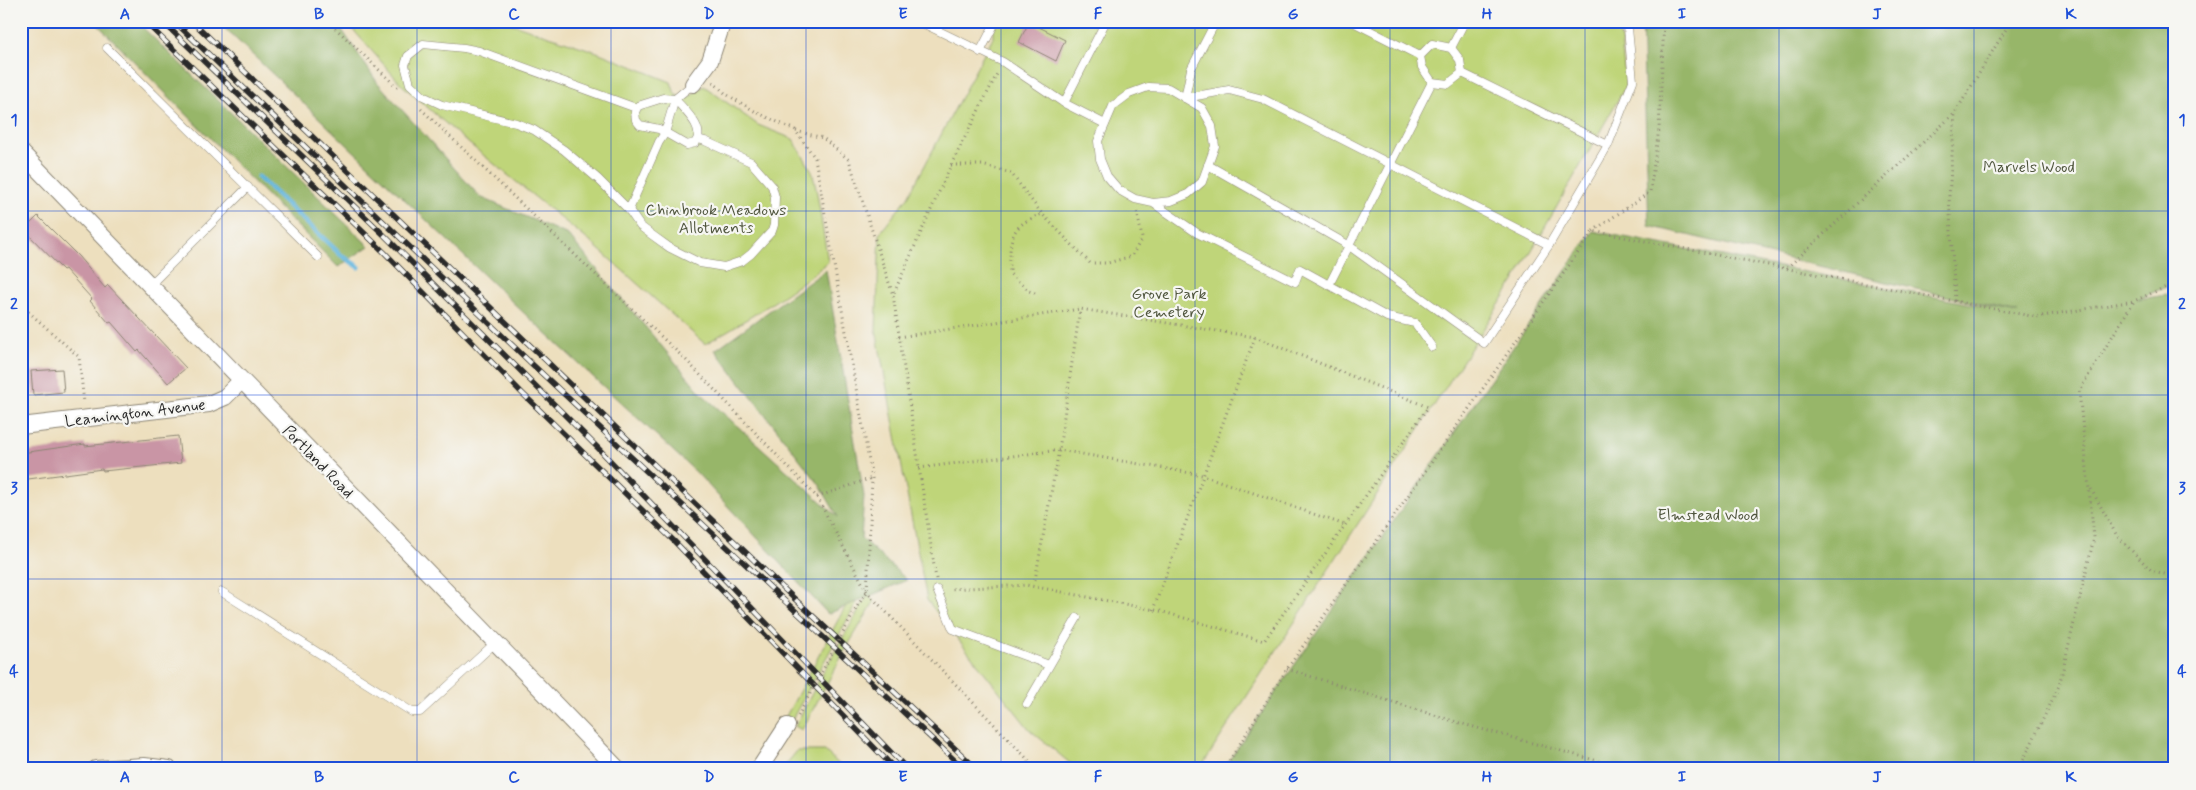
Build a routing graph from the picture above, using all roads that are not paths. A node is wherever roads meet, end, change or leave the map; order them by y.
1 (723, 21) edge
2 (918, 21) edge
3 (996, 21) edge
4 (1106, 21) edge
5 (1202, 21) edge
6 (1351, 21) edge
7 (1465, 21) edge
8 (1612, 21) edge
9 (1214, 24) edge
10 (1628, 25) edge
11 (107, 48) dead end
12 (1451, 48) junction
13 (980, 52) junction
14 (1420, 56) junction
15 (1462, 73) junction
16 (697, 78) joint
17 (1432, 82) junction
18 (1185, 98) junction
19 (675, 99) junction
20 (1064, 103) junction
21 (636, 108) junction
22 (1105, 124) junction
23 (665, 133) junction
24 (698, 140) junction
25 (1608, 146) junction
26 (21, 152) edge
27 (1392, 164) junction
28 (1208, 165) junction
29 (248, 187) junction
30 (1153, 203) junction
31 (628, 210) junction
32 (1348, 245) junction
33 (1549, 245) junction
34 (318, 257) dead end
35 (150, 285) junction
36 (1329, 285) junction
37 (1432, 347) dead end
38 (241, 381) junction
39 (21, 426) edge
40 (937, 590) road end
41 (222, 592) dead end
42 (1077, 618) dead end
43 (496, 642) junction
44 (1049, 665) junction
45 (1027, 704) dead end
46 (793, 721) road end
47 (96, 769) edge
48 (169, 769) edge
49 (618, 769) edge
50 (759, 769) edge

1 - 16 street
2 - 13 lane
3 - 13 lane
4 - 20 lane
5 - 9 lane
6 - 14 lane
7 - 12 lane
8 - 10 lane
9 - 18 lane
10 - 25 lane
11 - 29 lane
12 - 14 lane
12 - 15 lane
13 - 20 lane
14 - 17 lane
15 - 17 lane
15 - 25 lane
16 - 19 lane
17 - 27 lane
18 - 22 lane
18 - 27 lane
18 - 28 lane
19 - 21 lane
19 - 23 lane
19 - 24 lane
20 - 22 lane
21 - 23 lane
21 - 31 lane
22 - 30 lane
23 - 24 lane
23 - 31 lane
24 - 31 lane
25 - 33 lane
26 - 35 street, Portland Road
27 - 32 lane
27 - 33 lane
28 - 30 lane
28 - 32 lane
29 - 34 lane
29 - 35 lane
30 - 36 lane
32 - 33 lane
32 - 36 lane
35 - 38 street, Portland Road
36 - 37 lane
38 - 39 street, Leamington Avenue
38 - 43 street, Portland Road
40 - 44 lane
41 - 43 lane
42 - 44 lane
43 - 49 street, Portland Road
44 - 45 lane
46 - 50 street
47 - 48 street

